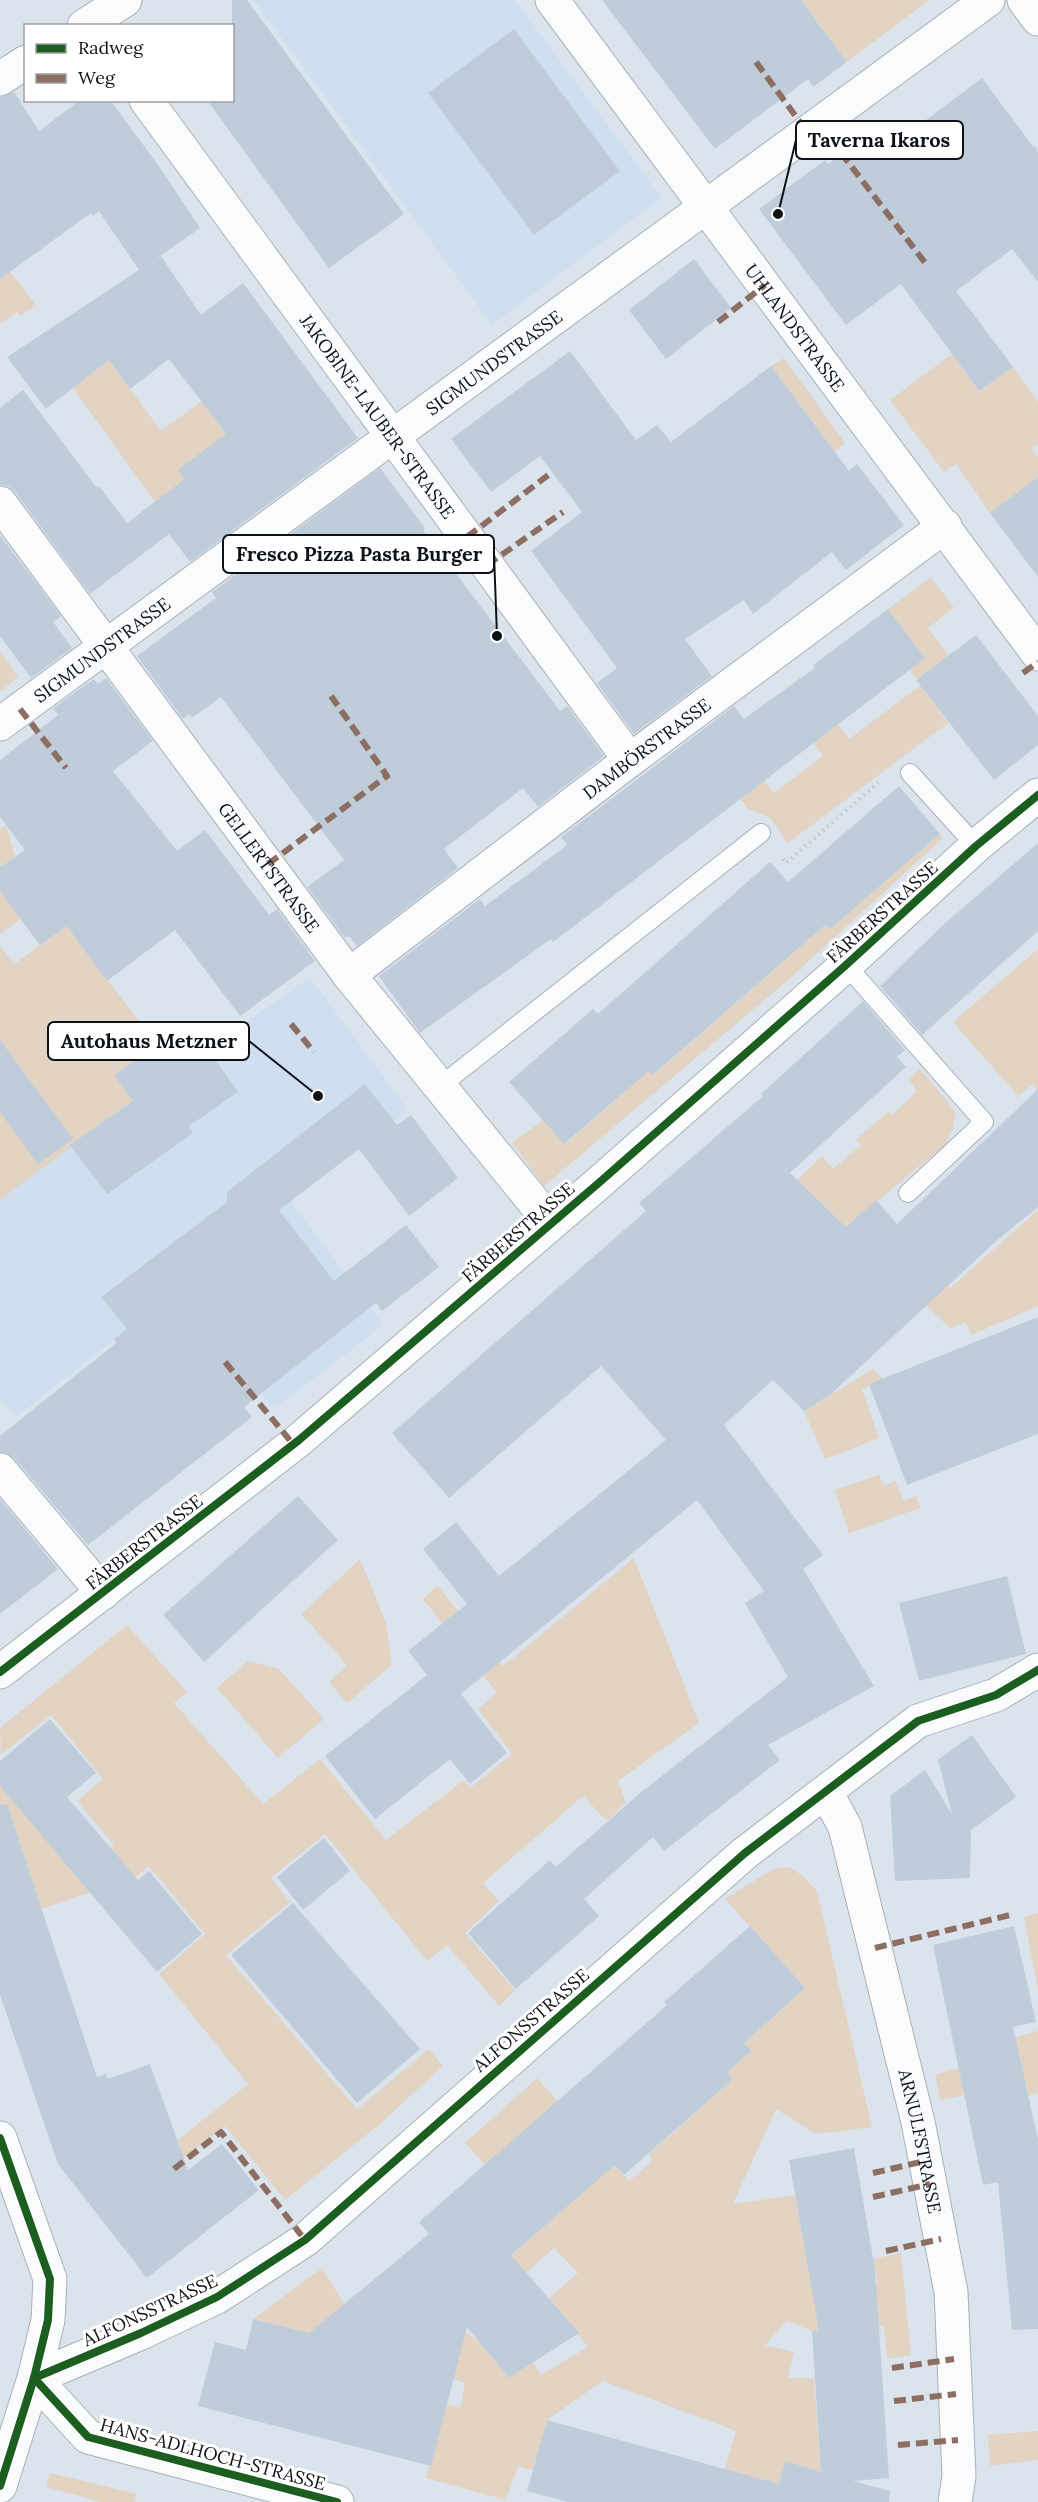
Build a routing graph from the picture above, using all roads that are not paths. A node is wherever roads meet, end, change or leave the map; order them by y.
1 (125, 0) edge
2 (552, 0) edge
3 (988, 0) edge
4 (1024, 0) edge
5 (1038, 19) edge
6 (88, 24) edge
7 (24, 63) edge
8 (0, 78) edge
9 (147, 102) edge
10 (708, 208) junction
11 (394, 438) junction
12 (0, 503) edge
13 (945, 526) junction
14 (106, 646) junction
15 (1038, 654) edge
16 (0, 724) edge
17 (630, 760) junction
18 (910, 773) road end
19 (1038, 795) edge
20 (760, 833) dead end
21 (976, 846) junction
22 (846, 965) junction
23 (349, 975) junction
24 (439, 1087) junction
25 (908, 1193) dead end
26 (551, 1223) junction
27 (0, 1470) edge
28 (103, 1593) junction
29 (1038, 1670) edge
30 (0, 1672) edge
31 (825, 1792) junction
32 (0, 2138) edge
33 (34, 2378) junction
34 (0, 2486) edge
35 (337, 2502) edge
36 (955, 2502) edge

1 - 6 street
2 - 10 street, UHLANDSTRASSE
3 - 10 street, SIGMUNDSTRASSE
4 - 5 street
7 - 8 street
9 - 11 street, JAKOBINE-LAUBER-STRASSE
10 - 11 street, SIGMUNDSTRASSE
10 - 13 street, UHLANDSTRASSE
11 - 14 street, SIGMUNDSTRASSE
11 - 17 street, JAKOBINE-LAUBER-STRASSE
12 - 14 street, GELLERTSTRASSE
13 - 15 street, UHLANDSTRASSE
13 - 17 street, DAMBÖRSTRASSE
14 - 16 street, SIGMUNDSTRASSE
14 - 23 street, GELLERTSTRASSE
17 - 23 street, DAMBÖRSTRASSE
18 - 21 lane
19 - 21 street, FÄRBERSTRASSE
20 - 24 lane
21 - 22 street, FÄRBERSTRASSE
22 - 25 lane
22 - 26 street, FÄRBERSTRASSE
23 - 24 street, GELLERTSTRASSE
24 - 26 street, GELLERTSTRASSE
26 - 28 street, FÄRBERSTRASSE
27 - 28 street
28 - 30 street, FÄRBERSTRASSE
29 - 31 street, ALFONSSTRASSE
31 - 33 street, ALFONSSTRASSE
31 - 36 street, ARNULFSTRASSE
32 - 33 street
33 - 34 street
33 - 35 street, HANS-ADLHOCH-STRASSE

